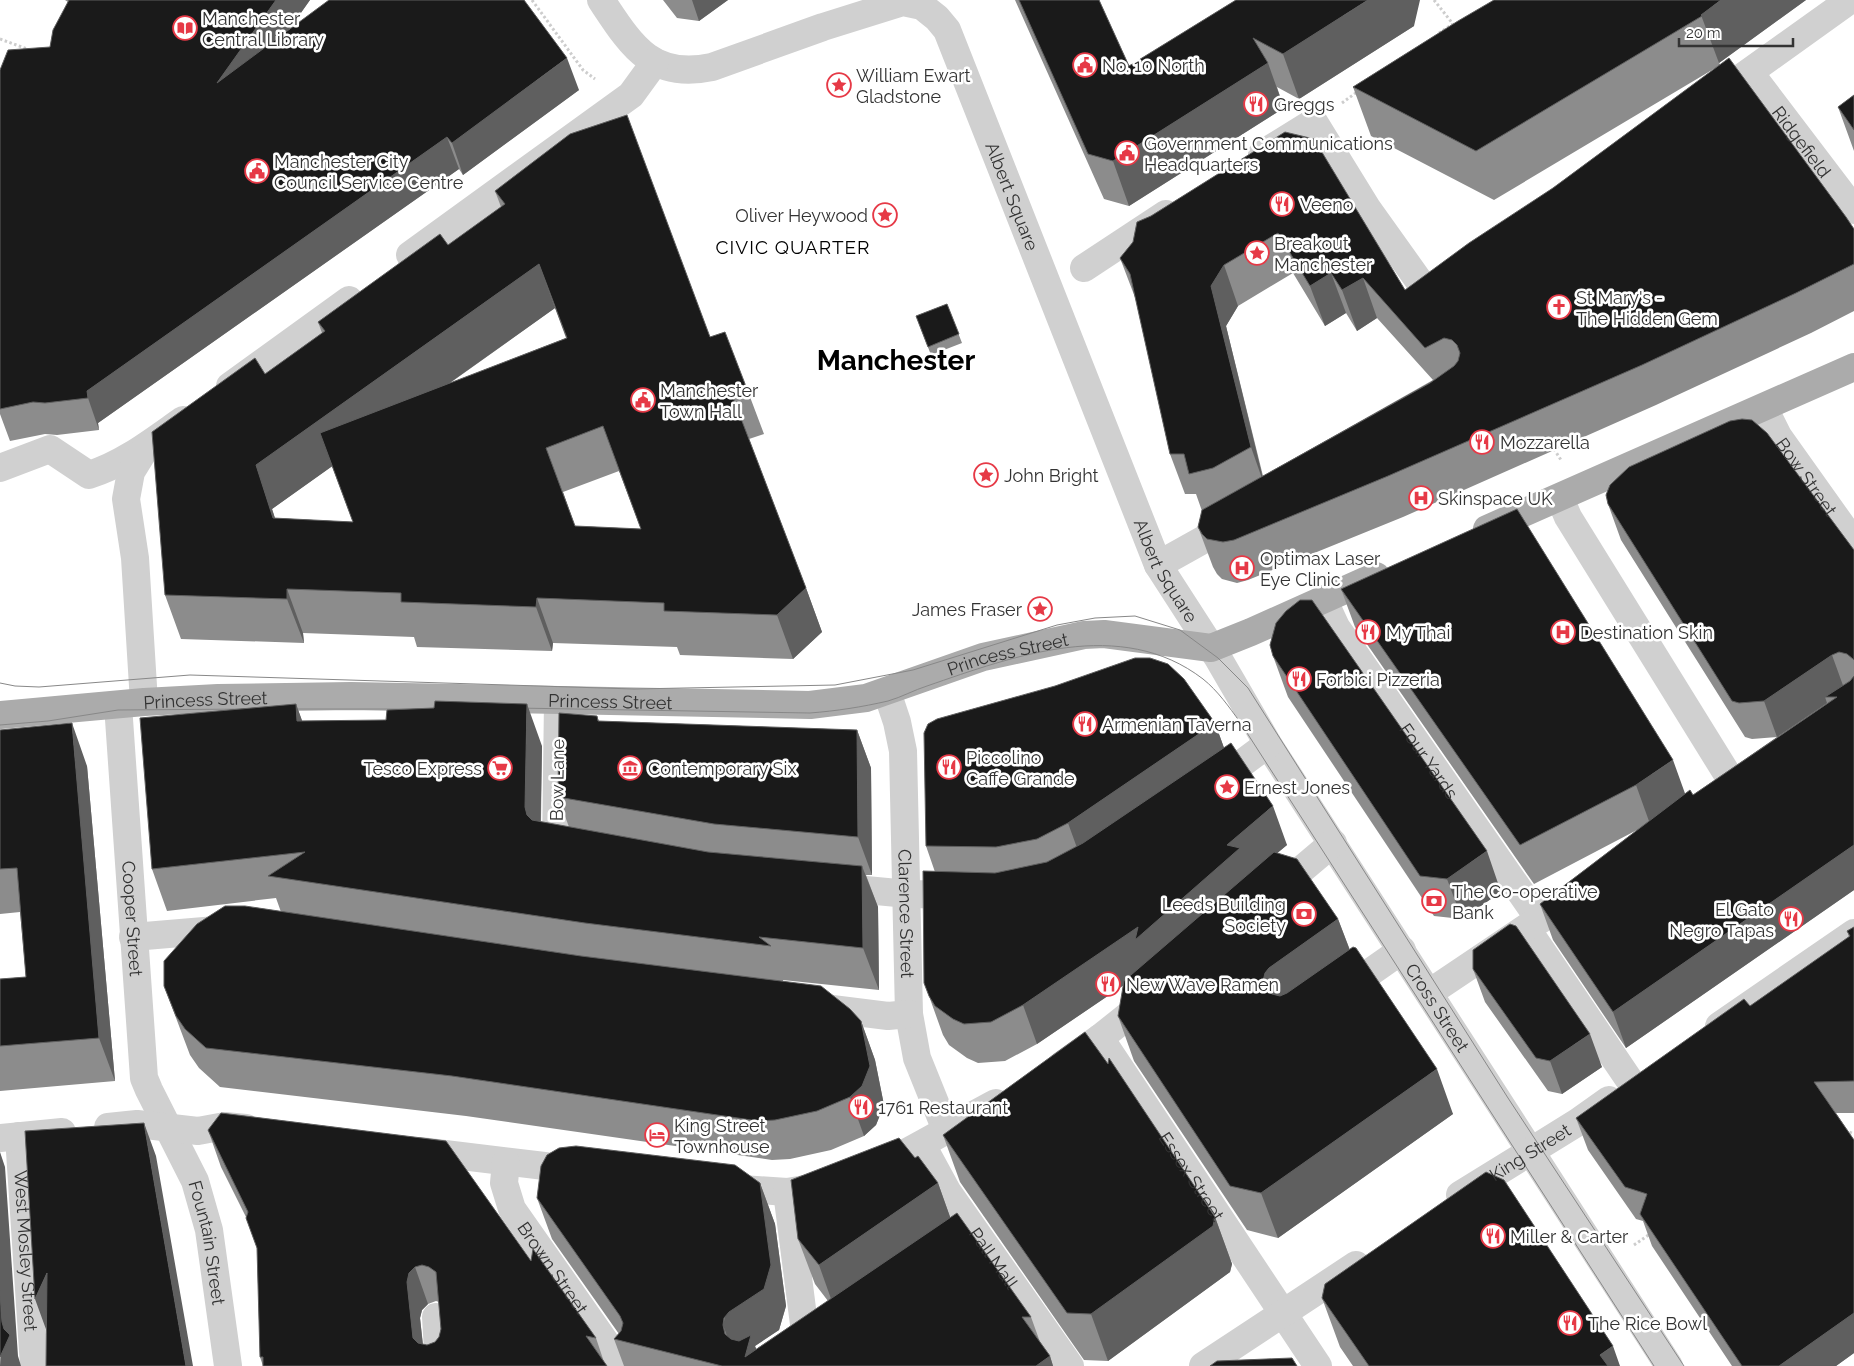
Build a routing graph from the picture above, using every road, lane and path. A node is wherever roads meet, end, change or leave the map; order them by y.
1 (532, 0) edge
2 (601, 0) edge
3 (1434, 0) edge
4 (1850, 0) edge
5 (903, 1) edge
6 (1460, 20) edge
7 (1453, 24) junction
8 (1436, 35) edge
9 (0, 39) edge
10 (39, 53) edge
11 (655, 62) junction
12 (1750, 72) junction
13 (602, 82) dead end
14 (1360, 90) edge
15 (1694, 111) edge
16 (1314, 122) junction
17 (1239, 169) edge
18 (1189, 200) edge
19 (1854, 210) edge
20 (1469, 266) edge
21 (1084, 268) dead end
22 (390, 270) edge
23 (366, 287) edge
24 (1854, 367) edge
25 (1764, 408) junction
26 (148, 445) junction
27 (0, 468) edge
28 (1560, 498) junction
29 (1259, 509) edge
30 (1460, 540) edge
31 (1854, 543) edge
32 (1158, 565) junction
33 (1396, 568) edge
34 (1323, 598) junction
35 (1211, 648) junction
36 (887, 692) junction
37 (558, 701) junction
38 (131, 703) junction
39 (0, 715) edge
40 (1268, 744) junction
41 (1757, 770) edge
42 (1193, 798) edge
43 (1333, 843) junction
44 (594, 856) edge
45 (1596, 881) edge
46 (812, 886) edge
47 (908, 894) junction
48 (990, 896) edge
49 (1259, 905) edge
50 (1533, 924) junction
51 (252, 930) edge
52 (1854, 933) edge
53 (133, 937) junction
54 (1402, 950) junction
55 (1166, 984) edge
56 (1429, 993) junction
57 (790, 1004) edge
58 (1325, 1004) edge
59 (909, 1014) junction
60 (1100, 1038) junction
61 (1697, 1041) edge
62 (1657, 1068) edge
63 (1632, 1084) junction
64 (168, 1127) junction
65 (1839, 1127) edge
66 (946, 1130) junction
67 (273, 1132) edge
68 (1854, 1134) edge
69 (9, 1137) edge
70 (922, 1145) junction
71 (399, 1148) edge
72 (1529, 1151) junction
73 (506, 1162) junction
74 (601, 1173) edge
75 (706, 1185) edge
76 (787, 1192) junction
77 (1436, 1211) edge
78 (1657, 1230) edge
79 (976, 1232) junction
80 (1634, 1245) dead end
81 (1380, 1248) edge
82 (952, 1249) edge
83 (1284, 1313) junction
84 (436, 1317) edge
85 (806, 1336) edge
86 (34, 1366) edge
87 (228, 1366) edge
88 (439, 1366) edge
89 (622, 1366) edge
90 (1070, 1366) edge
91 (1203, 1366) edge
92 (1318, 1366) edge
93 (1669, 1366) edge

1 - 13 path
2 - 11 street
3 - 7 path
4 - 12 street
5 - 11 street, Albert Square
5 - 32 street, Albert Square
6 - 7 path
7 - 8 path
9 - 10 path
11 - 22 street
12 - 15 street
12 - 19 street, Ridgefield
14 - 16 path
16 - 17 street
16 - 20 street
18 - 21 street
23 - 26 street
24 - 25 main road
25 - 28 main road
25 - 31 street, Bow Street
26 - 27 street
26 - 38 street, Cooper Street
28 - 30 main road
28 - 41 street
29 - 32 street
32 - 35 street, Albert Square
33 - 34 main road
34 - 35 main road
34 - 50 street, Four Yards
35 - 36 main road, Princess Street
35 - 40 street, Cross Street
36 - 37 main road, Princess Street
36 - 47 street, Clarence Street
37 - 38 main road, Princess Street
37 - 44 street, Bow Lane
38 - 39 main road, Princess Street
38 - 53 street, Cooper Street
40 - 42 street
40 - 43 street, Cross Street
43 - 49 street
43 - 54 street, Cross Street
45 - 50 street
46 - 47 street
47 - 48 street
47 - 59 street, Clarence Street
50 - 56 street
50 - 63 street, Four Yards
51 - 53 street
52 - 61 street
53 - 64 street, Cooper Street
54 - 56 street, Cross Street
54 - 58 street
55 - 60 street
56 - 72 street, Cross Street
57 - 59 street
59 - 66 street, Clarence Street
60 - 66 street
60 - 83 street, Essex Street
62 - 63 street, King Street
63 - 72 street, King Street
64 - 67 street
64 - 69 street
64 - 87 street, Fountain Street
65 - 68 path
66 - 70 street
69 - 86 street, West Mosley Street
70 - 76 street
70 - 79 street, Pall Mall
71 - 73 street
72 - 77 street, King Street
72 - 93 street, Cross Street
73 - 74 street
73 - 89 street, Brown Street
75 - 76 street
76 - 85 street
78 - 80 path
79 - 82 street
79 - 90 street, Pall Mall
81 - 83 street
83 - 91 street
83 - 92 street, Essex Street
84 - 88 street

